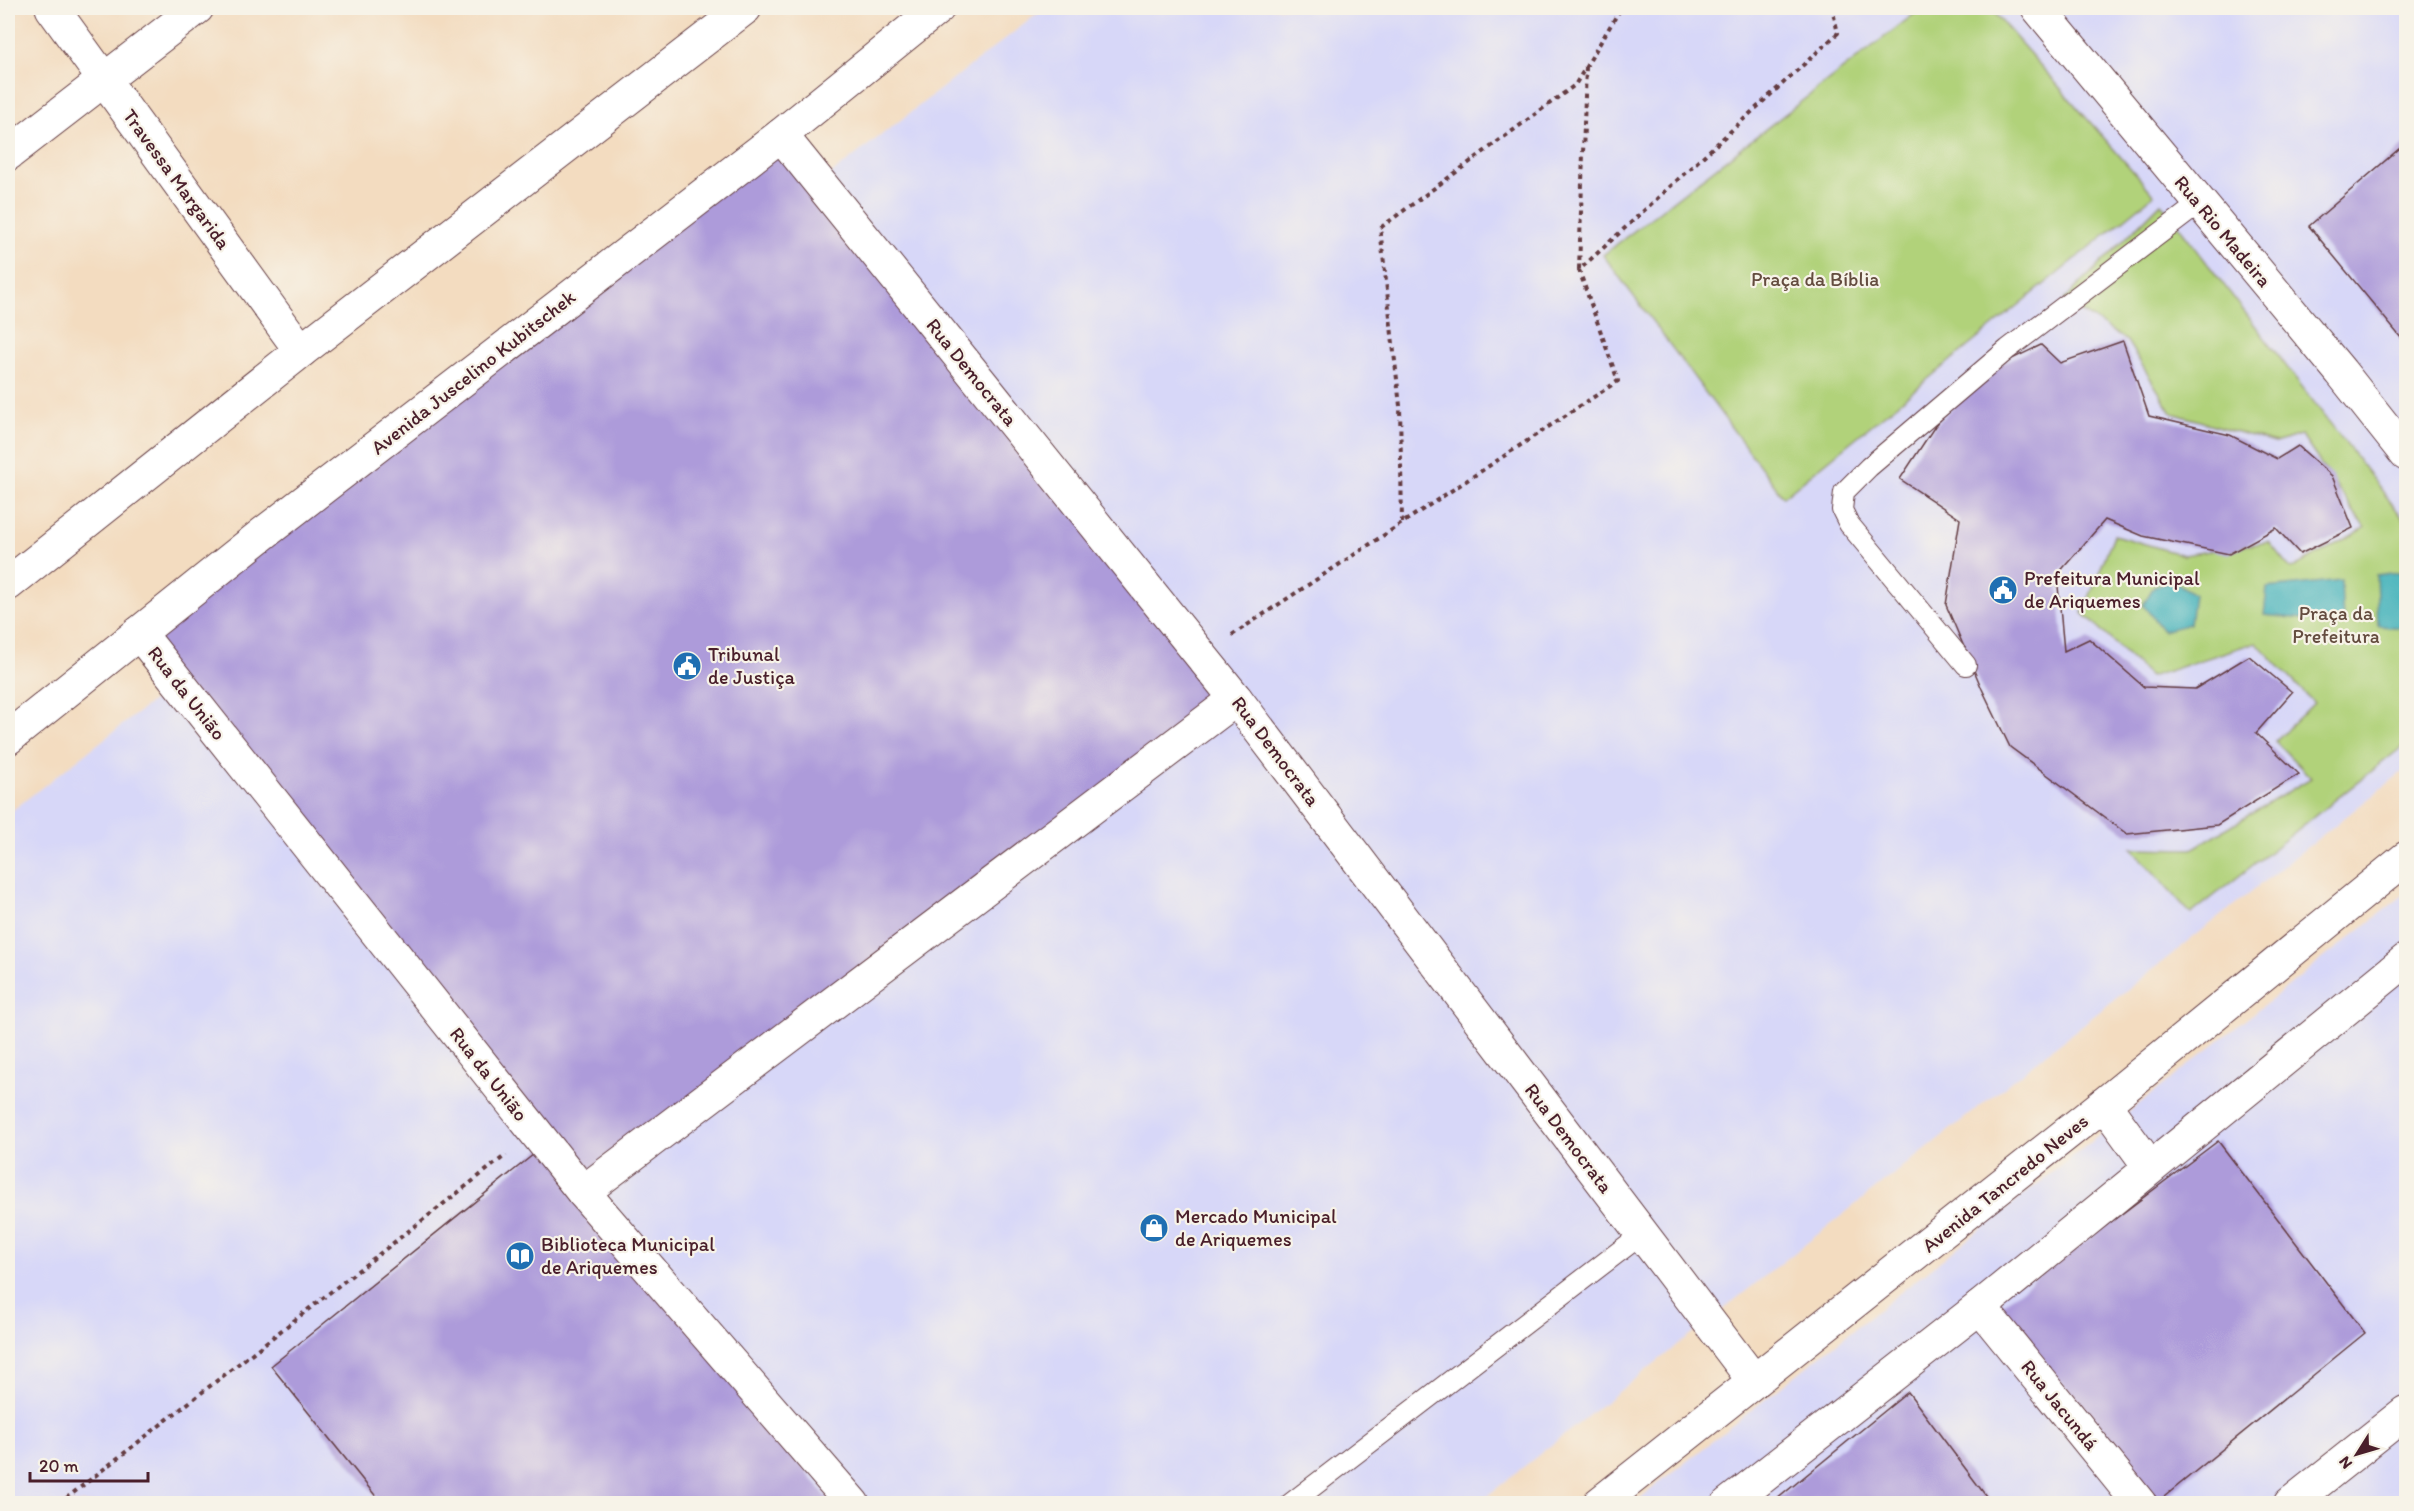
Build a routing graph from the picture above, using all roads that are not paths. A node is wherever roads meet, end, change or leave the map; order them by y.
1 (52, 8) edge
2 (197, 8) edge
3 (745, 8) edge
4 (938, 8) edge
5 (2038, 8) edge
6 (105, 80) junction
7 (781, 135) junction
8 (8, 154) edge
9 (2200, 204) junction
10 (301, 351) junction
11 (2406, 454) edge
12 (8, 584) edge
13 (139, 633) junction
14 (1966, 665) dead end
15 (1236, 699) junction
16 (8, 738) edge
17 (2406, 858) edge
18 (2406, 960) edge
19 (2104, 1104) junction
20 (2150, 1167) junction
21 (584, 1192) junction
22 (1642, 1234) junction
23 (1980, 1307) junction
24 (1754, 1381) junction
25 (2406, 1412) edge
26 (853, 1503) edge
27 (1290, 1503) edge
28 (1599, 1503) edge
29 (1728, 1503) edge
30 (2140, 1503) edge
31 (2290, 1503) edge

1 - 6 street, Travessa Margarida
2 - 6 street
3 - 10 street
4 - 7 street, Avenida Juscelino Kubitschek
5 - 9 street, Rua Rio Madeira
6 - 8 street
6 - 10 street, Travessa Margarida
7 - 13 street, Avenida Juscelino Kubitschek
7 - 15 street, Rua Democrata
9 - 11 street, Rua Rio Madeira
9 - 14 lane
10 - 12 street
13 - 16 street, Avenida Juscelino Kubitschek
13 - 21 street, Rua da União
15 - 21 street
15 - 22 street, Rua Democrata
17 - 19 street, Avenida Tancredo Neves
18 - 20 street
19 - 20 street
19 - 24 street, Avenida Tancredo Neves
20 - 23 street
21 - 26 street, Rua da União
22 - 24 street, Rua Democrata
22 - 27 lane
23 - 29 street
23 - 30 street, Rua Jacundá
24 - 28 street, Avenida Tancredo Neves
25 - 31 street

